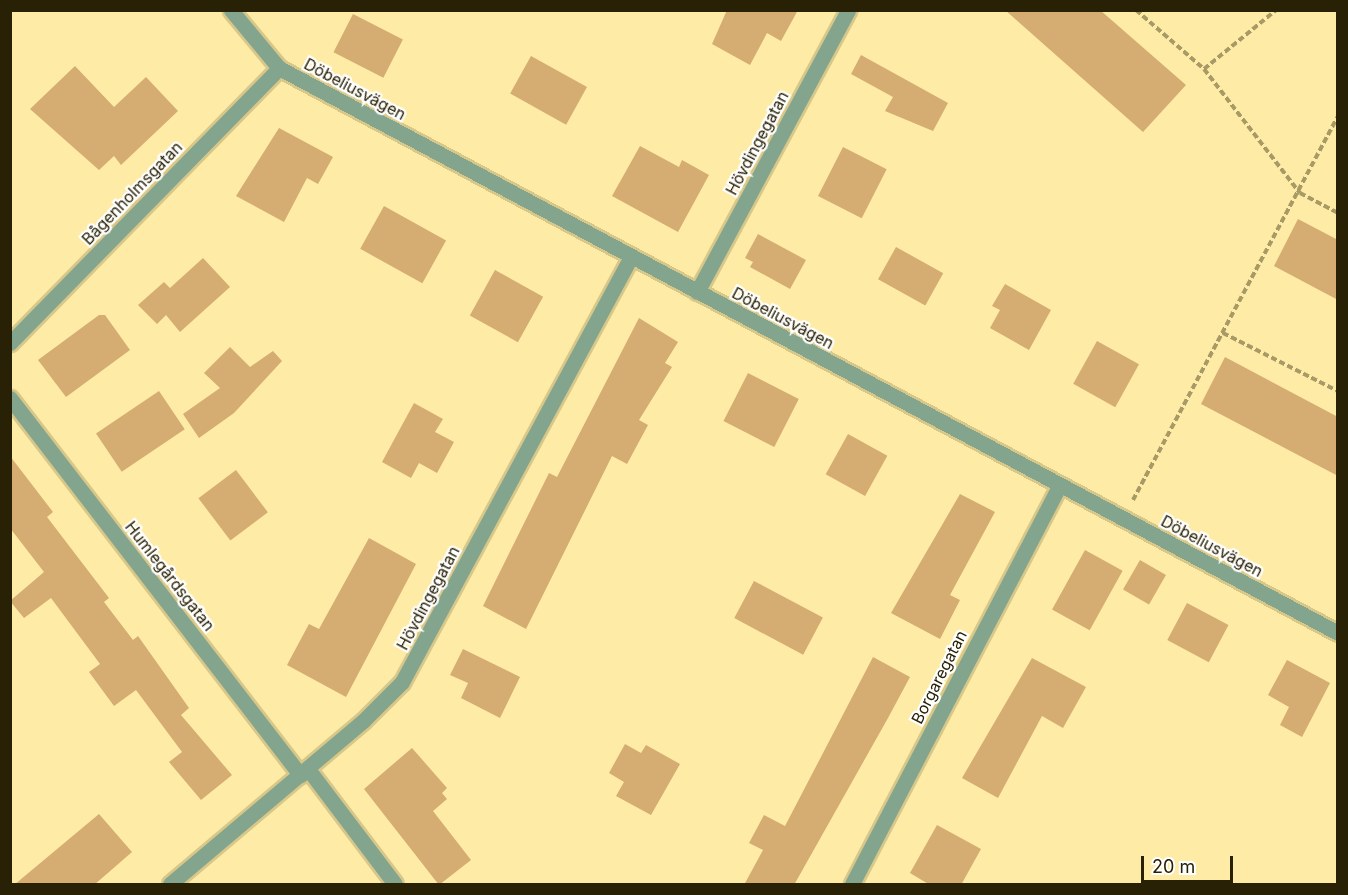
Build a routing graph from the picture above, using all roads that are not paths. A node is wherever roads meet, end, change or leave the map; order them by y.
1 (231, 10) edge
2 (848, 10) edge
3 (279, 68) junction
4 (630, 259) junction
5 (697, 292) junction
6 (10, 343) edge
7 (10, 398) edge
8 (1059, 487) junction
9 (1338, 633) edge
10 (304, 772) junction
11 (170, 885) edge
12 (395, 885) edge
13 (852, 885) edge

1 - 3 street, Döbeliusvägen
2 - 5 street, Hövdingegatan
3 - 4 street, Döbeliusvägen
3 - 6 street, Bågenholmsgatan
4 - 5 street, Döbeliusvägen
4 - 10 street, Hövdingegatan
5 - 8 street, Döbeliusvägen
7 - 10 street, Humlegårdsgatan
8 - 9 street, Döbeliusvägen
8 - 13 street, Borgaregatan
10 - 11 street, Hövdingegatan
10 - 12 street, Humlegårdsgatan

